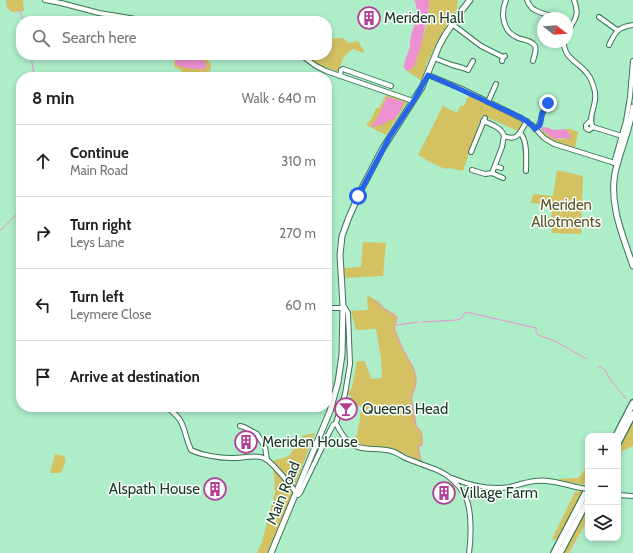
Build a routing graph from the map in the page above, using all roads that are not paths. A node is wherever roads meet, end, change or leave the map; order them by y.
1 (45, 0) edge
2 (506, 0) edge
3 (527, 0) edge
4 (574, 0) edge
5 (466, 1) edge
6 (538, 12) edge
7 (117, 16) edge
8 (600, 20) dead end
9 (452, 24) junction
10 (573, 24) edge
11 (633, 25) edge
12 (617, 30) junction
13 (609, 45) dead end
14 (564, 48) edge
15 (434, 58) junction
16 (503, 58) dead end
17 (308, 60) edge
18 (633, 60) edge
19 (473, 61) dead end
20 (533, 61) dead end
21 (329, 72) edge
22 (332, 73) edge
23 (428, 75) junction
24 (340, 76) junction
25 (496, 84) dead end
26 (391, 86) dead end
27 (414, 101) junction
28 (547, 101) dead end
29 (488, 102) junction
30 (633, 107) edge
31 (590, 121) junction
32 (527, 122) junction
33 (593, 127) junction
34 (535, 129) junction
35 (520, 133) junction
36 (504, 136) junction
37 (622, 136) junction
38 (471, 152) dead end
39 (616, 163) junction
40 (495, 166) junction
41 (501, 168) dead end
42 (472, 170) dead end
43 (526, 172) dead end
44 (492, 173) junction
45 (503, 178) dead end
46 (633, 266) edge
47 (343, 307) junction
48 (332, 308) edge
49 (633, 403) edge
50 (332, 404) edge
51 (172, 412) edge
52 (330, 412) edge
53 (633, 414) edge
54 (336, 423) junction
55 (240, 426) dead end
56 (618, 433) edge
57 (621, 437) edge
58 (267, 460) junction
59 (459, 483) junction
60 (585, 489) edge
61 (296, 493) junction
62 (585, 495) edge
63 (621, 495) edge
64 (633, 496) edge
65 (585, 505) edge
66 (271, 553) edge
67 (469, 553) edge
68 (554, 553) edge
69 (560, 553) edge

1 - 7 street
2 - 20 street
3 - 6 street
4 - 10 street
5 - 9 main road, Main Road
8 - 12 street
9 - 15 main road, Main Road
9 - 16 street
11 - 12 street
12 - 13 street
14 - 31 street
15 - 19 street
15 - 23 main road, Main Road
17 - 21 street
18 - 37 street
22 - 24 street
23 - 27 main road, Main Road
23 - 29 street
24 - 26 street
24 - 27 street
25 - 29 street
27 - 47 main road, Main Road
28 - 34 street
29 - 32 street
30 - 39 main road
31 - 33 street
31 - 33 street
32 - 34 street
32 - 35 street
33 - 37 street
34 - 39 street
35 - 36 street
35 - 43 street
36 - 38 street
36 - 40 street
37 - 39 street
39 - 46 main road
40 - 41 street
40 - 44 street
42 - 44 street
44 - 45 street
47 - 48 street
47 - 50 main road, Main Road
47 - 54 street
49 - 56 highway
51 - 58 street
52 - 61 main road, Main Road
53 - 57 highway
54 - 59 street
54 - 61 street
55 - 58 street
58 - 61 street
59 - 60 street, bridge
59 - 67 street
61 - 66 main road, Main Road
62 - 68 highway
63 - 64 street
65 - 69 highway

